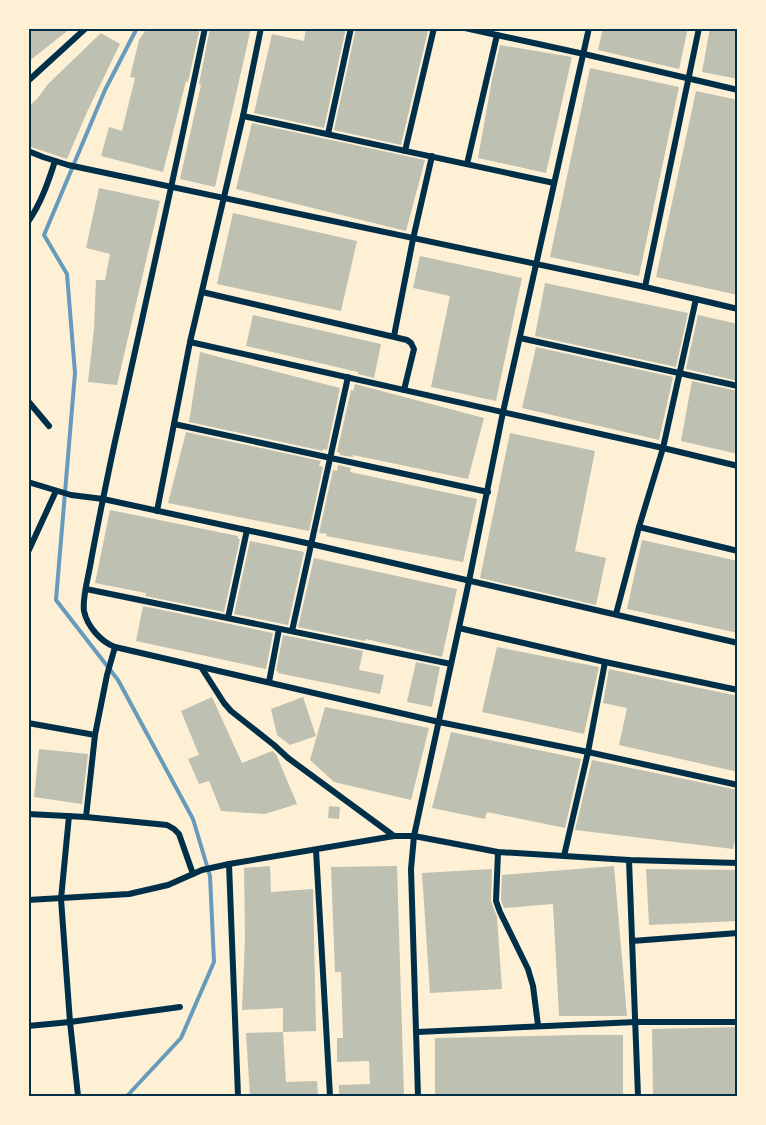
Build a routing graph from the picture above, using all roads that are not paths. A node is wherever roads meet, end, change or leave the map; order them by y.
1 (86, 28) edge
2 (205, 28) edge
3 (261, 28) edge
4 (351, 28) edge
5 (434, 28) edge
6 (465, 28) edge
7 (589, 28) edge
8 (699, 28) edge
9 (497, 35) junction
10 (584, 54) junction
11 (688, 79) junction
12 (28, 81) edge
13 (738, 90) edge
14 (243, 116) junction
15 (328, 134) junction
16 (28, 151) edge
17 (405, 151) junction
18 (432, 156) junction
19 (55, 161) junction
20 (467, 164) junction
21 (554, 183) junction
22 (172, 187) junction
23 (224, 198) junction
24 (28, 222) edge
25 (413, 239) junction
26 (537, 264) junction
27 (645, 287) junction
28 (202, 292) junction
29 (696, 299) junction
30 (738, 309) edge
31 (394, 336) junction
32 (520, 338) junction
33 (190, 342) junction
34 (681, 373) junction
35 (348, 377) junction
36 (738, 386) edge
37 (404, 390) junction
38 (28, 401) edge
39 (504, 412) junction
40 (174, 424) junction
41 (49, 426) dead end
42 (663, 448) junction
43 (330, 458) junction
44 (738, 466) edge
45 (28, 482) edge
46 (56, 491) junction
47 (488, 492) junction
48 (102, 499) junction
49 (157, 511) junction
50 (639, 527) junction
51 (247, 530) junction
52 (311, 544) junction
53 (738, 551) edge
54 (28, 552) edge
55 (469, 582) junction
56 (86, 589) junction
57 (616, 615) junction
58 (228, 618) junction
59 (459, 628) junction
60 (279, 629) junction
61 (292, 631) junction
62 (738, 643) edge
63 (116, 647) junction
64 (605, 662) junction
65 (451, 664) junction
66 (201, 667) junction
67 (269, 682) junction
68 (738, 690) edge
69 (439, 722) junction
70 (28, 723) edge
71 (95, 735) junction
72 (588, 752) junction
73 (738, 785) edge
74 (28, 814) edge
75 (69, 816) junction
76 (86, 817) junction
77 (394, 836) junction
78 (414, 836) junction
79 (316, 850) junction
80 (498, 852) junction
81 (564, 856) junction
82 (629, 861) junction
83 (737, 862) edge
84 (229, 864) junction
85 (193, 874) junction
86 (62, 898) junction
87 (28, 900) edge
88 (738, 933) edge
89 (632, 941) junction
90 (180, 1007) dead end
91 (636, 1022) junction
92 (738, 1022) edge
93 (70, 1023) junction
94 (538, 1025) junction
95 (28, 1026) edge
96 (417, 1032) junction
97 (78, 1096) edge
98 (238, 1096) edge
99 (330, 1096) edge
100 (418, 1096) edge
101 (638, 1096) edge

1 - 12 street
2 - 22 street
3 - 14 street
4 - 15 street
5 - 17 street
6 - 9 street
7 - 10 street
8 - 11 street
9 - 10 street
9 - 20 street
10 - 11 street
10 - 21 street
11 - 13 street
11 - 27 street
14 - 15 street
14 - 23 street
15 - 17 street
16 - 19 street
17 - 18 street
18 - 20 street
18 - 25 street
19 - 22 street
19 - 24 street
20 - 21 street
21 - 26 street
22 - 23 street
22 - 48 street
23 - 25 street
23 - 28 street
25 - 26 street
25 - 31 street
26 - 27 street
26 - 32 street
27 - 29 street
28 - 31 street
28 - 33 street
29 - 30 street
29 - 34 street
31 - 37 street
32 - 34 street
32 - 39 street
33 - 35 street
33 - 40 street
34 - 36 street
34 - 42 street
35 - 37 street
35 - 43 street
37 - 39 street
38 - 41 street
39 - 42 street
39 - 47 street
40 - 43 street
40 - 49 street
42 - 44 street
42 - 50 street
43 - 47 street
43 - 52 street
45 - 46 street
46 - 48 street
46 - 54 street
47 - 55 street
48 - 49 street
48 - 56 street
49 - 51 street
50 - 53 street
50 - 57 street
51 - 52 street
51 - 58 street
52 - 55 street
52 - 61 street
55 - 57 street
55 - 59 street
56 - 58 street
56 - 63 street
57 - 62 street
58 - 60 street
59 - 64 street
59 - 65 street
60 - 61 street
60 - 67 street
61 - 65 street
63 - 66 street
63 - 71 street
64 - 68 street
64 - 72 street
65 - 69 street
66 - 67 street
66 - 77 street
67 - 69 street
69 - 72 street
69 - 78 street
70 - 71 street
71 - 76 street
72 - 73 street
72 - 81 street
74 - 75 street
75 - 76 street
75 - 86 street
76 - 85 street
77 - 78 street
77 - 79 street
78 - 80 street
78 - 96 street
79 - 84 street
79 - 99 street
80 - 81 street
80 - 94 street
81 - 82 street
82 - 83 street
82 - 89 street
84 - 85 street
84 - 98 street
85 - 86 street
86 - 87 street
86 - 93 street
88 - 89 street
89 - 91 street
90 - 93 street
91 - 92 street
91 - 94 street
91 - 101 street
93 - 95 street
93 - 97 street
94 - 96 street
96 - 100 street

